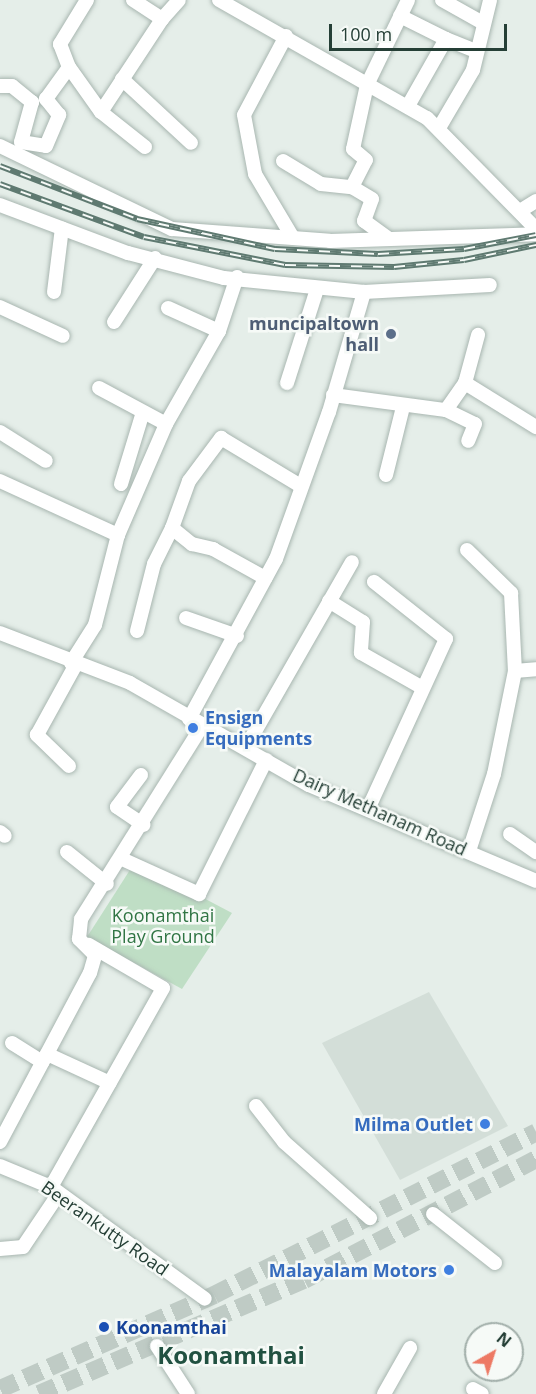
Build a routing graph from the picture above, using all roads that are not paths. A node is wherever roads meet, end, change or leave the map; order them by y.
1 (87, 0) edge
2 (133, 0) edge
3 (179, 0) edge
4 (219, 0) edge
5 (408, 0) edge
6 (442, 0) edge
7 (490, 0) edge
8 (400, 16) junction
9 (162, 19) junction
10 (483, 23) junction
11 (286, 36) junction
12 (446, 39) junction
13 (476, 51) junction
14 (69, 67) junction
15 (122, 80) junction
16 (368, 85) junction
17 (0, 86) edge
18 (408, 105) junction
19 (101, 112) junction
20 (439, 128) junction
21 (191, 142) dead end
22 (0, 146) edge
23 (145, 147) dead end
24 (283, 161) dead end
25 (352, 187) junction
26 (536, 201) edge
27 (0, 205) edge
28 (520, 211) junction
29 (62, 228) junction
30 (536, 232) edge
31 (293, 238) junction
32 (389, 239) junction
33 (154, 258) junction
34 (237, 277) junction
35 (490, 285) dead end
36 (317, 289) junction
37 (54, 292) dead end
38 (364, 292) junction
39 (0, 307) edge
40 (168, 308) dead end
41 (114, 322) dead end
42 (219, 331) junction
43 (478, 335) dead end
44 (63, 336) dead end
45 (287, 383) dead end
46 (465, 383) junction
47 (99, 388) dead end
48 (333, 395) junction
49 (403, 407) junction
50 (446, 410) junction
51 (143, 412) junction
52 (166, 424) junction
53 (536, 427) edge
54 (0, 432) edge
55 (468, 441) dead end
56 (46, 461) dead end
57 (386, 475) dead end
58 (0, 481) edge
59 (121, 484) dead end
60 (301, 486) junction
61 (172, 528) junction
62 (118, 535) junction
63 (468, 550) dead end
64 (352, 562) dead end
65 (266, 578) junction
66 (374, 582) dead end
67 (329, 601) junction
68 (186, 618) dead end
69 (137, 631) dead end
70 (0, 633) edge
71 (237, 636) junction
72 (73, 664) junction
73 (536, 669) edge
74 (515, 671) junction
75 (421, 687) junction
76 (189, 719) junction
77 (201, 728) junction
78 (246, 747) junction
79 (266, 760) junction
80 (69, 766) dead end
81 (141, 775) dead end
82 (369, 807) junction
83 (144, 825) junction
84 (510, 834) dead end
85 (469, 851) junction
86 (67, 852) dead end
87 (536, 852) edge
88 (122, 859) junction
89 (536, 881) edge
90 (107, 884) junction
91 (79, 939) junction
92 (12, 1043) dead end
93 (44, 1058) junction
94 (110, 1083) junction
95 (256, 1106) dead end
96 (0, 1142) edge
97 (0, 1166) edge
98 (55, 1191) junction
99 (433, 1214) dead end
100 (370, 1218) dead end
101 (0, 1249) edge
102 (495, 1263) dead end
103 (205, 1299) dead end
104 (157, 1346) dead end
105 (410, 1348) dead end
106 (188, 1394) edge
107 (384, 1394) edge

1 - 14 street
2 - 9 street
3 - 9 street
4 - 11 street
5 - 8 street
6 - 10 street
7 - 10 street
8 - 12 street
8 - 16 street
9 - 15 street
10 - 13 street
11 - 16 street
11 - 31 street
12 - 13 street
12 - 18 street
13 - 20 street
14 - 17 street
14 - 19 street
15 - 19 street
15 - 21 street
16 - 18 street
16 - 25 street
18 - 20 street
19 - 23 street
20 - 28 street
22 - 31 street
24 - 25 street
25 - 32 street
26 - 28 street
27 - 29 street
28 - 30 street
29 - 33 street
29 - 37 street
30 - 32 street
31 - 32 street
33 - 34 street
33 - 41 street
34 - 36 street
34 - 42 street
35 - 38 street
36 - 38 street
36 - 45 street
38 - 48 street
39 - 44 street
40 - 42 street
42 - 52 street
43 - 46 street
46 - 50 street
46 - 53 street
47 - 51 street
48 - 49 street
48 - 60 street
49 - 50 street
49 - 57 street
50 - 55 street
51 - 52 street
51 - 59 street
52 - 62 street
54 - 56 street
58 - 62 street
60 - 61 street
60 - 65 street
61 - 65 street
61 - 69 street
62 - 72 street
63 - 74 street
64 - 67 street
65 - 71 street
66 - 75 street
67 - 75 street
67 - 78 street
68 - 71 street
70 - 72 street, Dairy Methanam Road
71 - 76 street
72 - 76 street, Dairy Methanam Road
72 - 80 street
73 - 74 street
74 - 85 street
75 - 82 street
76 - 77 street, Dairy Methanam Road
77 - 78 street, Dairy Methanam Road
77 - 83 street
78 - 79 street, Dairy Methanam Road
79 - 82 street, Dairy Methanam Road
79 - 88 street
81 - 83 street
82 - 85 street, Dairy Methanam Road
83 - 88 street
84 - 87 street
85 - 89 street, Dairy Methanam Road
86 - 90 street
88 - 90 street
90 - 91 street
91 - 93 street
91 - 94 street
92 - 93 street
93 - 94 street
93 - 96 street
94 - 98 street
95 - 100 street
97 - 98 street, Beerankutty Road
98 - 101 street
98 - 103 street, Beerankutty Road
99 - 102 street
104 - 106 street
105 - 107 street

